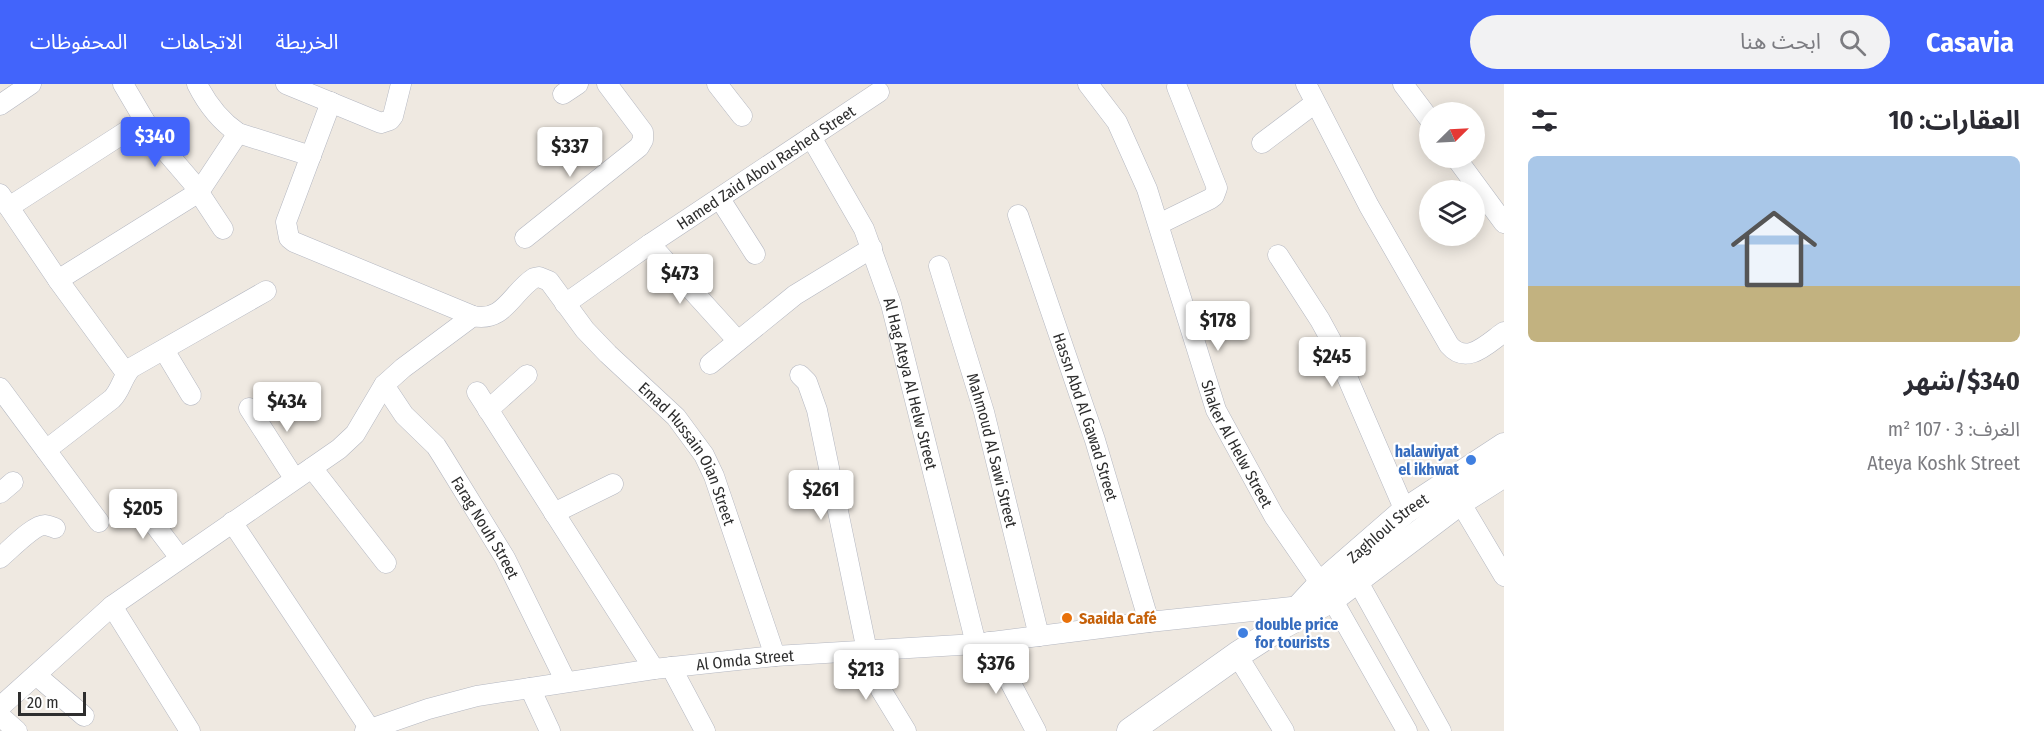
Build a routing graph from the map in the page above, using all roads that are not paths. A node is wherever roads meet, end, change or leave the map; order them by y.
1 (31, 84) edge
2 (197, 84) edge
3 (286, 84) edge
4 (401, 84) edge
5 (607, 84) edge
6 (717, 84) edge
7 (1306, 84) edge
8 (1403, 84) edge
9 (1093, 86) edge
10 (130, 87) edge
11 (1177, 87) dead end
12 (879, 92) dead end
13 (331, 102) junction
14 (1315, 103) junction
15 (0, 105) edge
16 (1419, 105) edge
17 (742, 116) dead end
18 (144, 120) junction
19 (238, 133) junction
20 (811, 137) junction
21 (1262, 143) dead end
22 (311, 156) junction
23 (1463, 168) edge
24 (200, 192) junction
25 (720, 199) junction
26 (4, 201) edge
27 (1018, 215) dead end
28 (1504, 223) edge
29 (1159, 224) junction
30 (223, 229) dead end
31 (525, 238) dead end
32 (650, 244) junction
33 (872, 248) junction
34 (755, 255) dead end
35 (1278, 255) dead end
36 (939, 266) dead end
37 (58, 280) junction
38 (266, 291) dead end
39 (565, 304) junction
40 (473, 316) junction
41 (1504, 332) edge
42 (737, 340) junction
43 (164, 350) junction
44 (710, 364) dead end
45 (126, 373) junction
46 (527, 375) dead end
47 (800, 375) dead end
48 (384, 385) junction
49 (0, 388) edge
50 (477, 392) dead end
51 (191, 395) dead end
52 (249, 408) dead end
53 (488, 410) junction
54 (1504, 446) edge
55 (46, 450) junction
56 (312, 468) junction
57 (1504, 474) edge
58 (294, 478) junction
59 (613, 484) dead end
60 (136, 500) dead end
61 (1460, 502) junction
62 (1405, 511) junction
63 (554, 513) junction
64 (99, 522) dead end
65 (232, 522) junction
66 (55, 528) dead end
67 (0, 558) edge
68 (180, 558) junction
69 (386, 563) dead end
70 (1504, 576) edge
71 (1357, 580) junction
72 (1326, 591) junction
73 (112, 606) junction
74 (1305, 609) junction
75 (1149, 622) junction
76 (1039, 636) junction
77 (983, 643) junction
78 (867, 651) junction
79 (1237, 655) junction
80 (775, 656) junction
81 (663, 668) junction
82 (36, 675) junction
83 (566, 682) junction
84 (530, 688) junction
85 (0, 707) edge
86 (0, 716) edge
87 (84, 716) dead end
88 (1144, 727) edge
89 (367, 730) edge
90 (1404, 730) edge
91 (17, 731) edge
92 (190, 731) edge
93 (549, 731) edge
94 (705, 731) edge
95 (906, 731) edge
96 (1036, 731) edge
97 (1284, 731) edge
98 (1441, 731) edge

1 - 15 street
2 - 19 street
3 - 13 street
4 - 13 street
5 - 31 street
6 - 17 street
7 - 14 street
8 - 16 street
9 - 29 street, Shaker Al Helw Street
10 - 18 street
11 - 29 street
12 - 20 street, Hamed Zaid Abou Rashed Street
13 - 22 street
14 - 21 street
14 - 41 street
18 - 24 street
18 - 26 street
19 - 22 street
19 - 24 street
20 - 25 street, Hamed Zaid Abou Rashed Street
20 - 33 street, Al Hag Ateya Al Helw Street
22 - 40 street
23 - 28 street
24 - 30 street
24 - 37 street
25 - 32 street, Hamed Zaid Abou Rashed Street
25 - 34 street
26 - 37 street
27 - 75 street, Hassn Abd Al Gawad Street
29 - 72 street, Shaker Al Helw Street
32 - 39 street, Hamed Zaid Abou Rashed Street
32 - 42 street
33 - 42 street
33 - 77 street, Al Hag Ateya Al Helw Street
35 - 62 street
36 - 76 street, Mahmoud Al Sawi Street
37 - 45 street
38 - 43 street
39 - 40 street, Emad Hussain Oian Street
39 - 80 street, Emad Hussain Oian Street
40 - 48 street
42 - 44 street
43 - 45 street
43 - 51 street
45 - 55 street
46 - 53 street
47 - 78 street
48 - 56 street
48 - 83 street, Farag Nouh Street
49 - 55 street
50 - 53 street
52 - 58 street
53 - 63 street
54 - 62 street, Zaghloul Street
55 - 64 street
56 - 58 street
56 - 69 street
57 - 61 street, Zaghloul Street
58 - 65 street
59 - 63 street
60 - 68 street
61 - 70 street
61 - 71 street, Zaghloul Street
62 - 72 street, Zaghloul Street
63 - 81 street
65 - 68 street
65 - 89 street
66 - 67 street
68 - 73 street
71 - 72 street, Zaghloul Street
71 - 98 street
72 - 74 street, Zaghloul Street
72 - 90 street, Shaker Al Helw Street
73 - 82 street
73 - 92 street
74 - 75 street, Al Omda Street
74 - 79 street, Zaghloul Street
75 - 76 street, Al Omda Street
76 - 77 street, Al Omda Street
77 - 78 street, Al Omda Street
77 - 96 street, Al Hag Ateya Al Helw Street
78 - 80 street, Al Omda Street
78 - 95 street
79 - 88 street, Zaghloul Street
79 - 97 street
80 - 81 street, Al Omda Street
81 - 83 street, Al Omda Street
81 - 94 street
82 - 85 street
82 - 87 street
83 - 84 street, Al Omda Street
84 - 89 street, Al Omda Street
84 - 93 street
86 - 91 street

